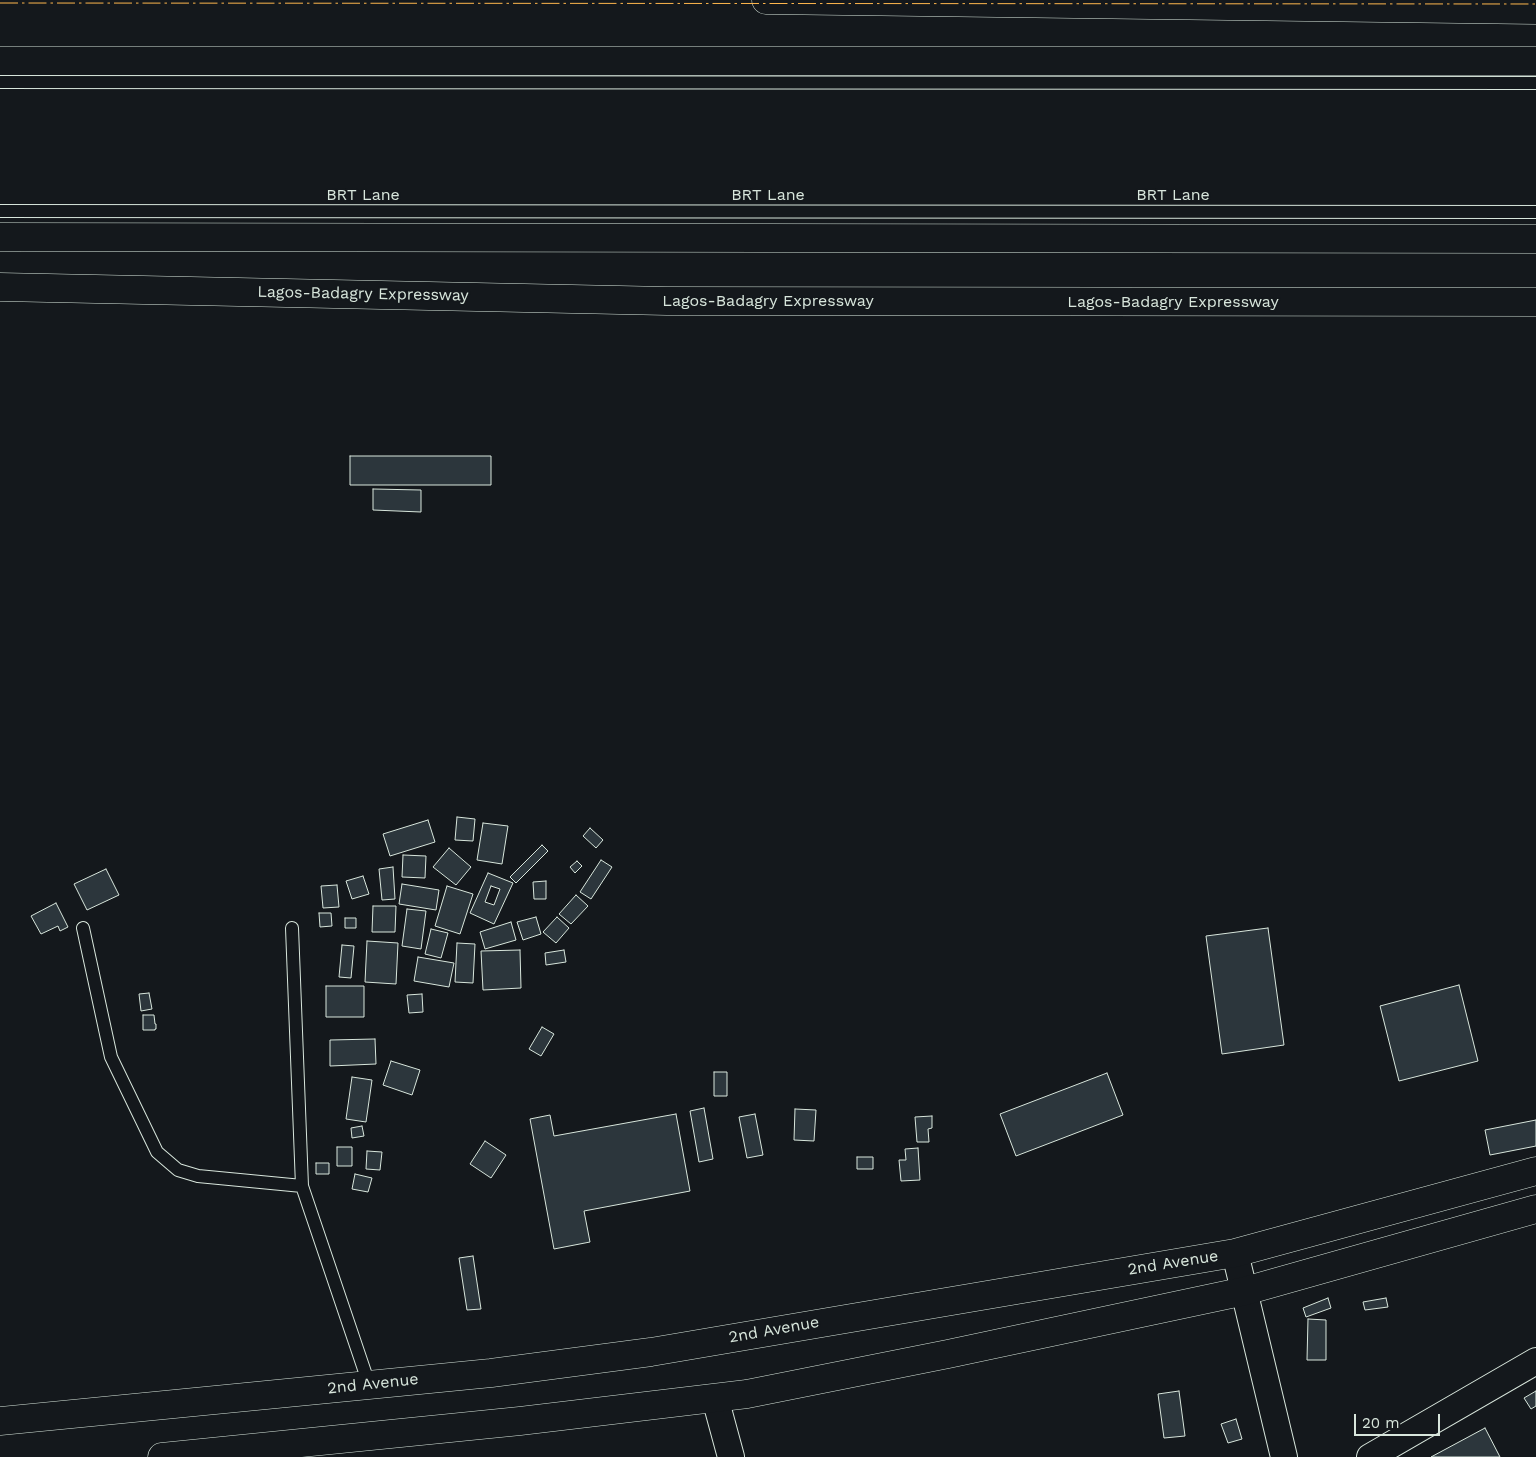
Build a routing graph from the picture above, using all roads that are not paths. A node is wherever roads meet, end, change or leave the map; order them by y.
1 (766, 0) edge
2 (1536, 10) edge
3 (0, 61) edge
4 (1536, 62) edge
5 (0, 82) edge
6 (1536, 83) edge
7 (0, 212) edge
8 (1536, 212) edge
9 (0, 237) edge
10 (1536, 239) edge
11 (0, 287) edge
12 (1536, 302) edge
13 (83, 928) dead end
14 (292, 928) dead end
15 (1536, 1171) edge
16 (302, 1186) junction
17 (1536, 1209) edge
18 (1235, 1253) junction
19 (1245, 1291) junction
20 (1536, 1361) edge
21 (369, 1384) junction
22 (715, 1398) junction
23 (0, 1421) edge
24 (162, 1457) edge
25 (732, 1457) edge
26 (1284, 1457) edge
27 (1370, 1457) edge

1 - 2 main road
3 - 4 main road
5 - 6 lane
7 - 8 lane, BRT Lane
9 - 10 main road
11 - 12 main road, Lagos-Badagry Expressway
13 - 16 lane
14 - 16 lane
15 - 18 main road, 2nd Avenue
16 - 21 lane
17 - 19 main road
18 - 19 street
18 - 21 main road, 2nd Avenue
19 - 22 main road
19 - 26 street
20 - 27 street
21 - 23 main road, 2nd Avenue
22 - 24 main road
22 - 25 street

